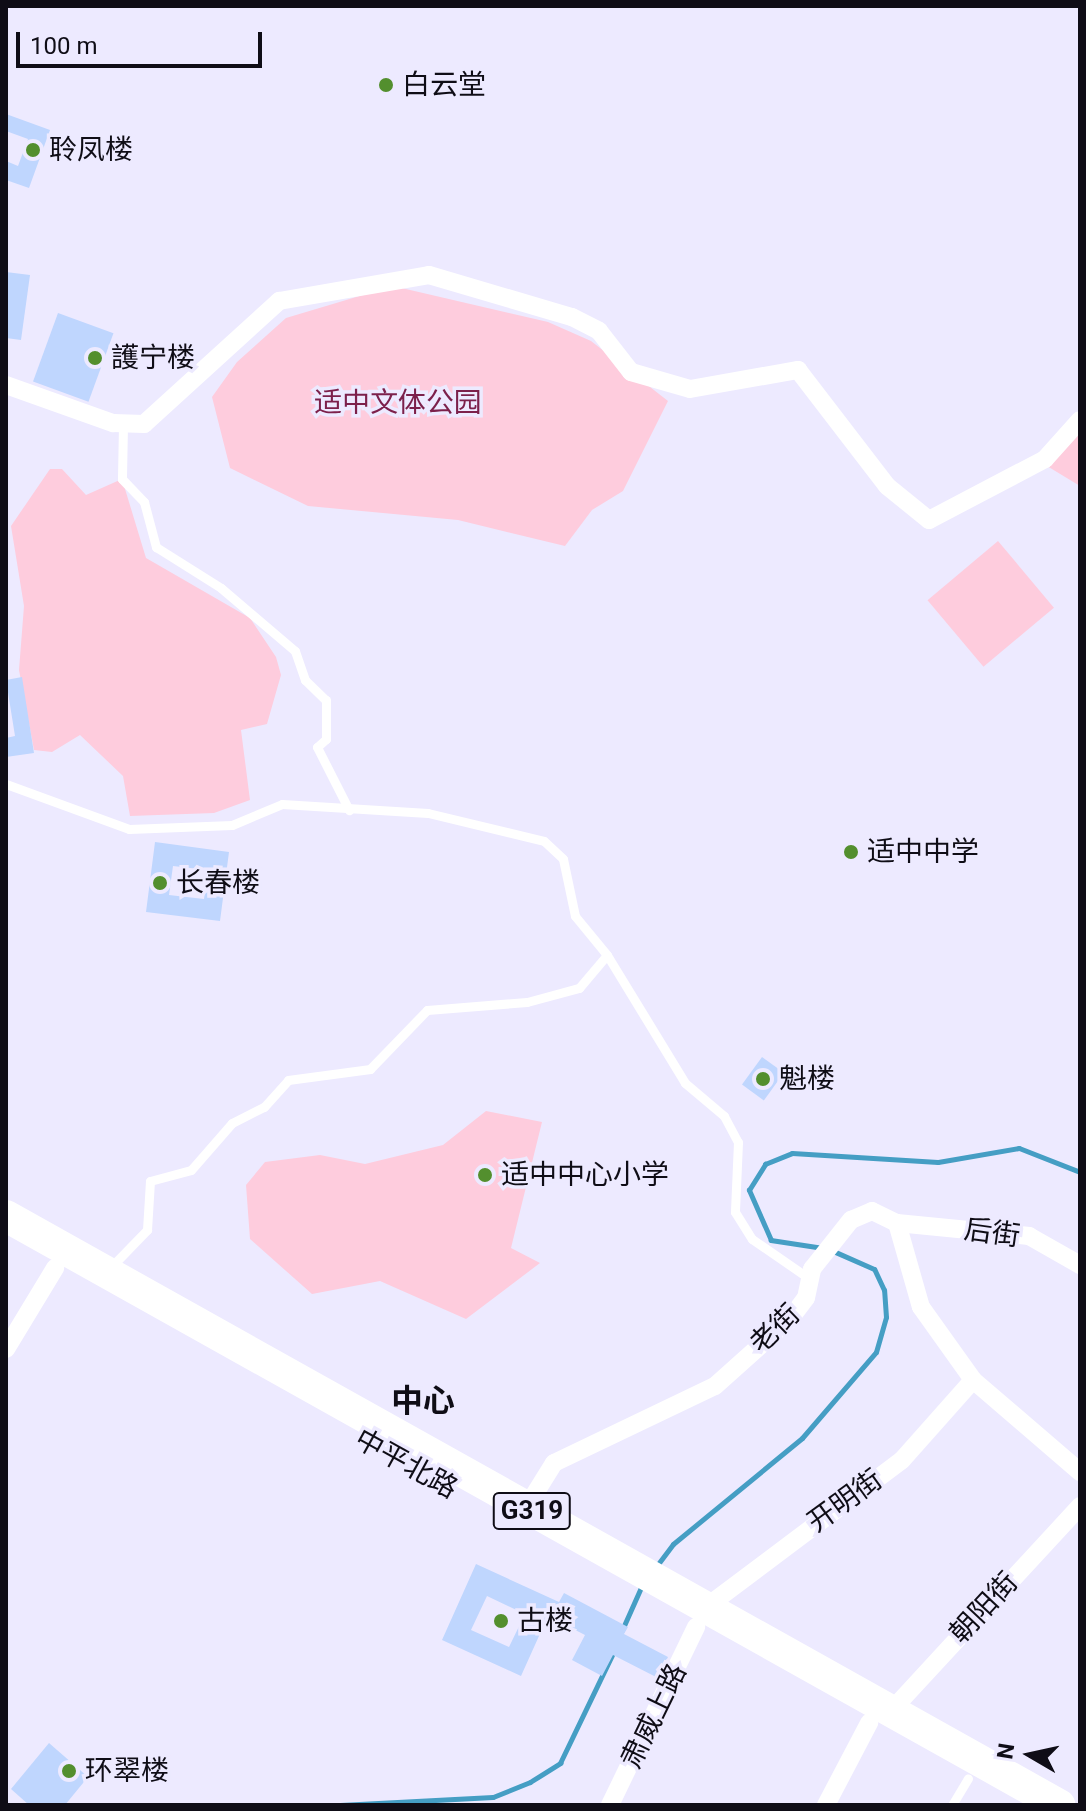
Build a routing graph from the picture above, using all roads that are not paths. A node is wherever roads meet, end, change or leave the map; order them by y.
1 (6, 385) edge
2 (1080, 420) edge
3 (123, 425) junction
4 (6, 784) edge
5 (349, 810) junction
6 (607, 955) junction
7 (6, 1216) edge
8 (897, 1223) junction
9 (6, 1241) edge
10 (1080, 1265) edge
11 (55, 1268) junction
12 (106, 1272) junction
13 (810, 1279) junction
14 (6, 1349) edge
15 (973, 1380) junction
16 (1080, 1472) edge
17 (1080, 1506) edge
18 (526, 1508) junction
19 (701, 1617) junction
20 (880, 1717) junction
21 (960, 1792) edge
22 (610, 1805) edge
23 (826, 1805) edge
24 (1016, 1805) edge
25 (1059, 1805) edge

1 - 3 street
2 - 3 street
3 - 5 lane
4 - 5 lane
5 - 6 lane
6 - 12 lane
6 - 13 lane
7 - 12 highway, G319
8 - 10 street, 后街
8 - 13 street, 老街
8 - 15 street
9 - 11 highway, 中平北路 / G319
11 - 14 street
11 - 19 highway, 中平北路 / G319
12 - 18 highway, G319
13 - 18 street, 老街
15 - 16 street
15 - 19 street, 开明街
17 - 20 street, 朝阳街
18 - 19 highway, G319
19 - 20 highway, G319
19 - 22 street, 肃威上路
20 - 21 highway, G319
20 - 23 street, 朝阳街
20 - 25 highway, G319
21 - 24 highway, G319

